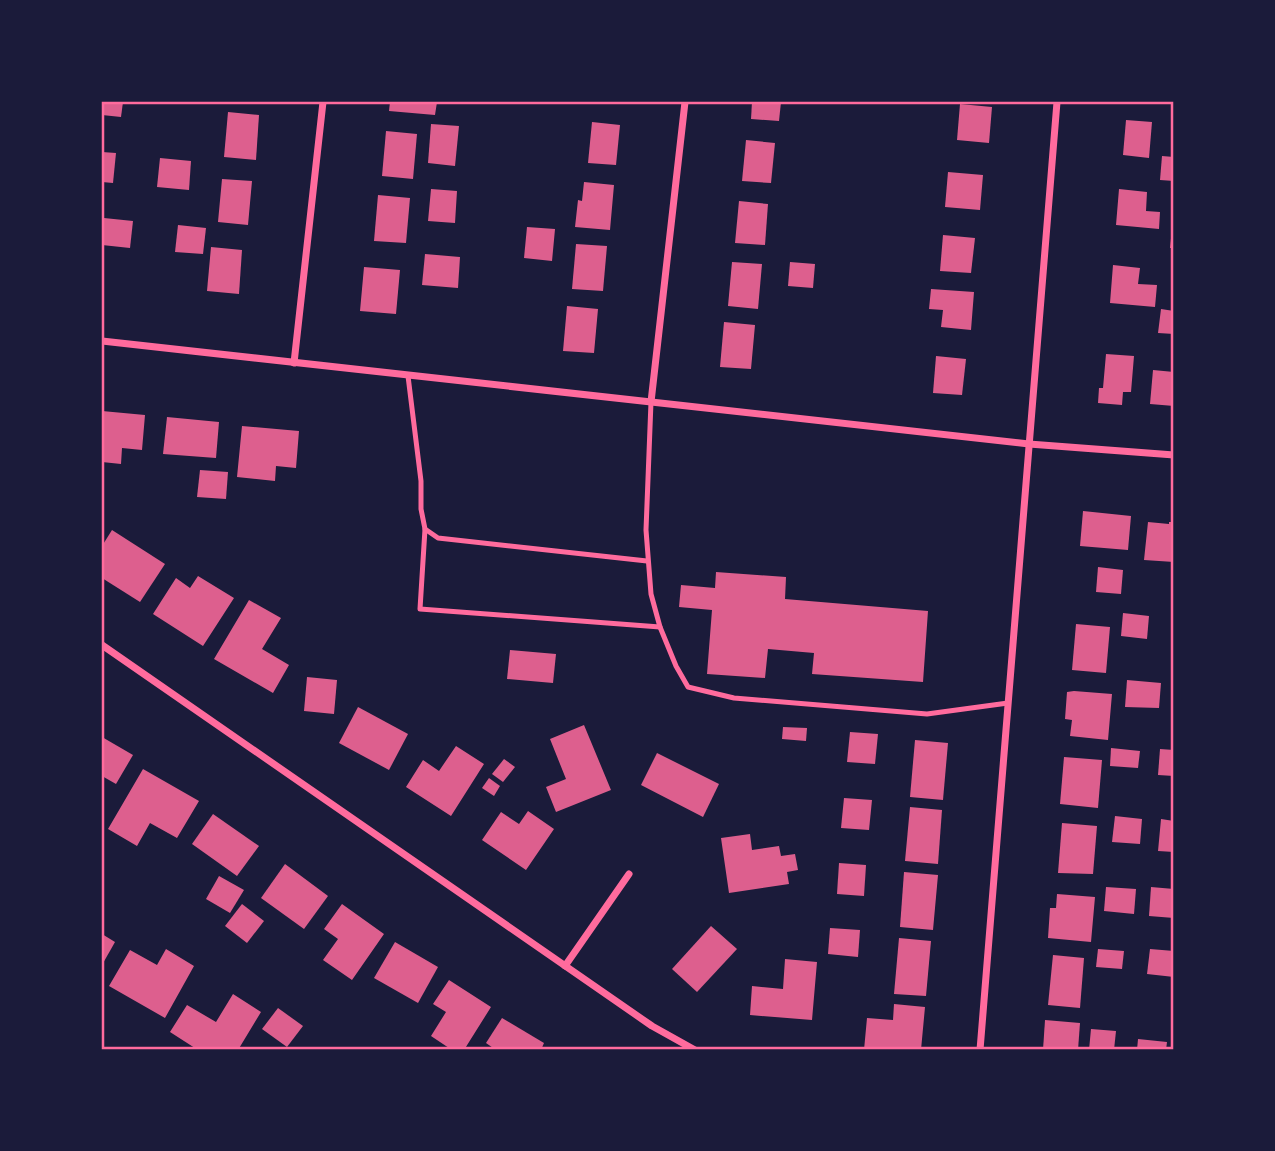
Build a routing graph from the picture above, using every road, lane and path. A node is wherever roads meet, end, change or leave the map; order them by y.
1 (323, 102) edge
2 (685, 102) edge
3 (1057, 102) edge
4 (102, 341) edge
5 (293, 363) junction
6 (408, 376) junction
7 (652, 402) junction
8 (1029, 444) junction
9 (1174, 455) edge
10 (425, 529) junction
11 (647, 561) junction
12 (660, 627) junction
13 (102, 645) edge
14 (1008, 703) junction
15 (629, 874) dead end
16 (565, 967) junction
17 (695, 1049) edge
18 (980, 1049) edge

1 - 5 street
2 - 7 street
3 - 8 street
4 - 5 street
5 - 6 street
6 - 7 street
6 - 10 lane
7 - 8 street
7 - 11 lane
8 - 9 street
8 - 14 street
10 - 11 lane
10 - 12 lane
11 - 12 lane
12 - 14 lane
13 - 16 street
14 - 18 street
15 - 16 street
16 - 17 street

